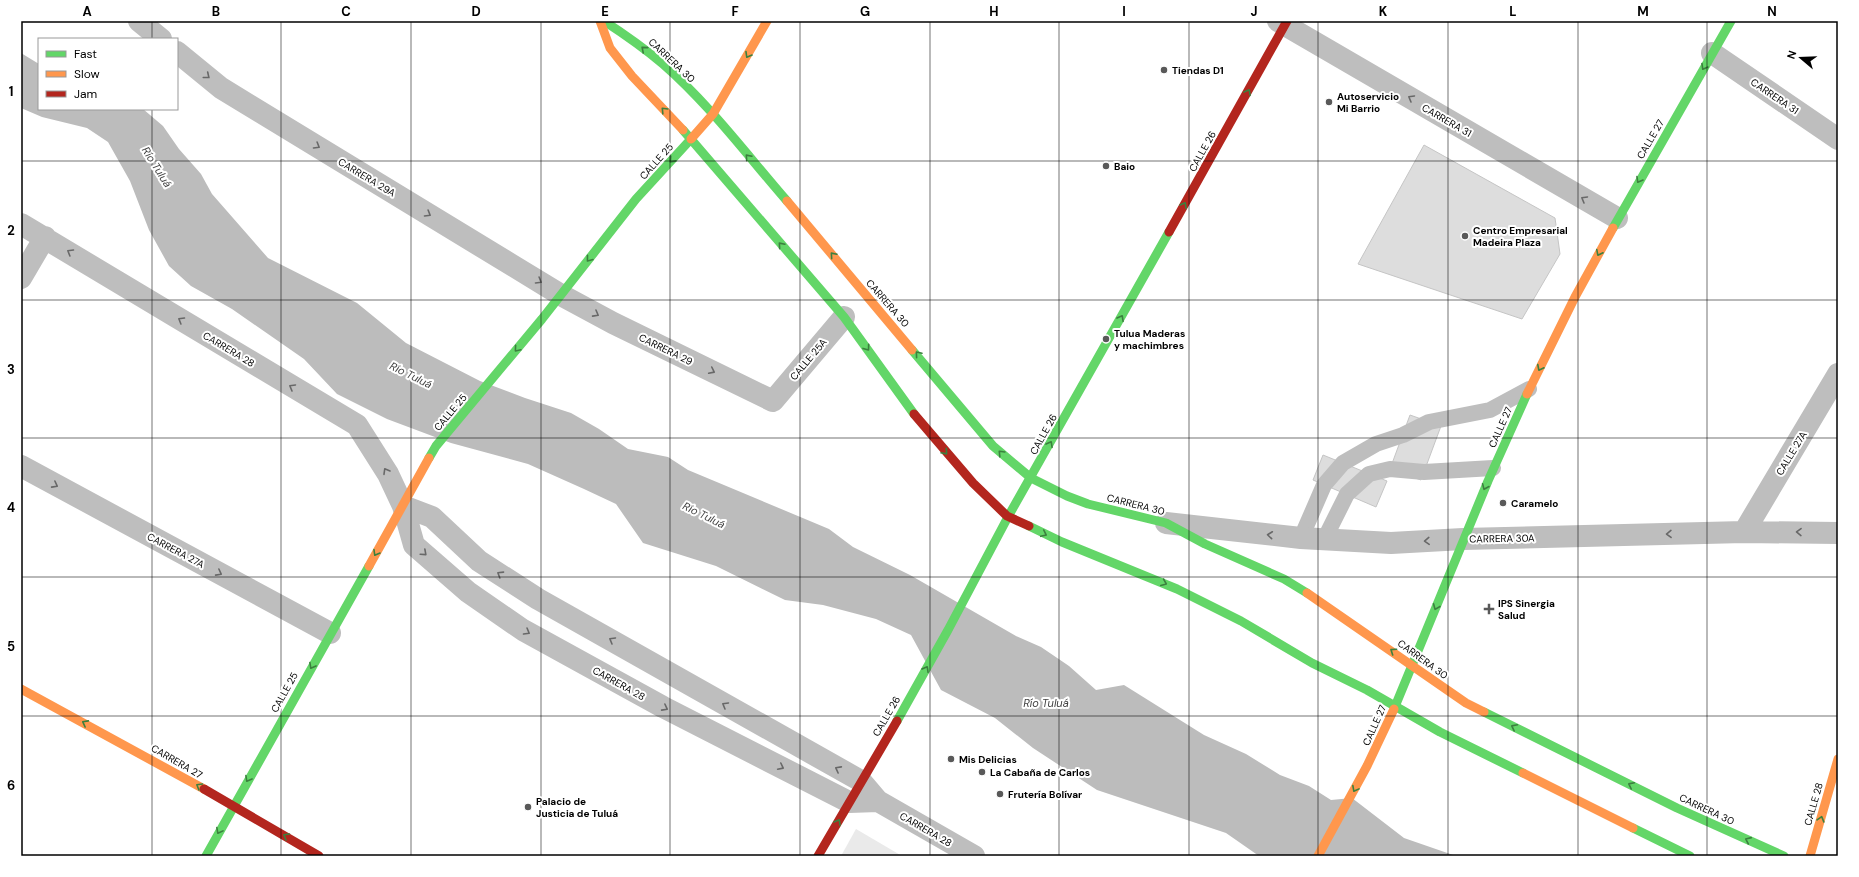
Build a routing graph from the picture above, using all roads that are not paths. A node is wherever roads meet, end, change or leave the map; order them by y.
1 (139, 21) edge
2 (600, 21) edge
3 (604, 21) edge
4 (767, 21) edge
5 (1731, 21) edge
6 (1283, 22) edge
7 (160, 38) edge
8 (178, 53) edge
9 (1712, 53) junction
10 (713, 114) junction
11 (691, 139) junction
12 (1838, 139) edge
13 (1617, 218) junction
14 (21, 224) edge
15 (45, 237) junction
16 (21, 278) edge
17 (561, 295) junction
18 (844, 316) junction
19 (1838, 374) edge
20 (1529, 389) junction
21 (773, 400) joint
22 (21, 466) edge
23 (1493, 468) junction
24 (1031, 478) junction
25 (403, 506) junction
26 (1008, 516) junction
27 (1166, 523) junction
28 (1744, 532) junction
29 (1838, 533) edge
30 (1302, 538) junction
31 (1463, 539) junction
32 (1324, 540) junction
33 (330, 633) junction
34 (1413, 664) junction
35 (21, 689) edge
36 (1395, 706) junction
37 (1838, 759) edge
38 (861, 781) junction
39 (849, 802) junction
40 (878, 802) junction
41 (233, 806) junction
42 (206, 856) edge
43 (319, 856) edge
44 (818, 856) edge
45 (974, 856) edge
46 (1318, 856) edge
47 (1690, 856) edge
48 (1784, 856) edge
49 (1810, 856) edge

1 - 7 street
11 -> 2 main road
10 -> 3 main road, CARRERA 30
4 -> 10 main road, CALLE 25
5 - 9 main road, CALLE 27
13 -> 6 street, CARRERA 31
24 -> 6 main road, CALLE 26
8 -> 17 street, CARRERA 29A
9 - 12 street, CARRERA 31
9 -> 13 main road, CALLE 27
10 - 11 main road, CALLE 25
24 -> 10 main road, CARRERA 30
11 -> 17 main road, CALLE 25
18 -> 11 main road
13 -> 20 main road, CALLE 27
14 - 15 street, CARRERA 28
15 - 16 street
25 -> 15 street, CARRERA 28
17 -> 21 street, CARRERA 29
17 -> 25 main road, CALLE 25
18 - 21 street, CALLE 25A
18 -> 26 main road
19 - 28 street, CALLE 27A
20 - 23 main road, CALLE 27
20 - 30 lane
22 -> 33 street, CARRERA 27A
23 -> 31 main road, CALLE 27
23 - 32 lane
24 - 26 main road, CALLE 26
24 - 27 main road, CARRERA 30
25 -> 33 main road, CALLE 25
38 -> 25 street, CARRERA 28
25 -> 39 street, CARRERA 28
26 -> 36 main road
38 -> 26 main road, CALLE 26
30 -> 27 street, CARRERA 30A
34 -> 27 main road, CARRERA 30
29 -> 28 street, CARRERA 30A
28 -> 31 street, CARRERA 30A
30 - 32 street, CARRERA 30A
31 -> 32 street, CARRERA 30A
31 -> 34 main road, CALLE 27
33 -> 41 main road, CALLE 25
34 - 36 main road, CALLE 27
48 -> 34 main road, CARRERA 30
41 -> 35 main road, CARRERA 27
36 -> 46 main road, CALLE 27
36 - 47 main road
49 -> 37 main road, CALLE 28
38 - 39 main road, CALLE 26
38 - 40 street, CARRERA 28
39 - 40 street, CARRERA 28
44 -> 39 main road, CALLE 26
40 - 45 street, CARRERA 28
41 -> 42 main road, CALLE 25
43 -> 41 main road, CARRERA 27

